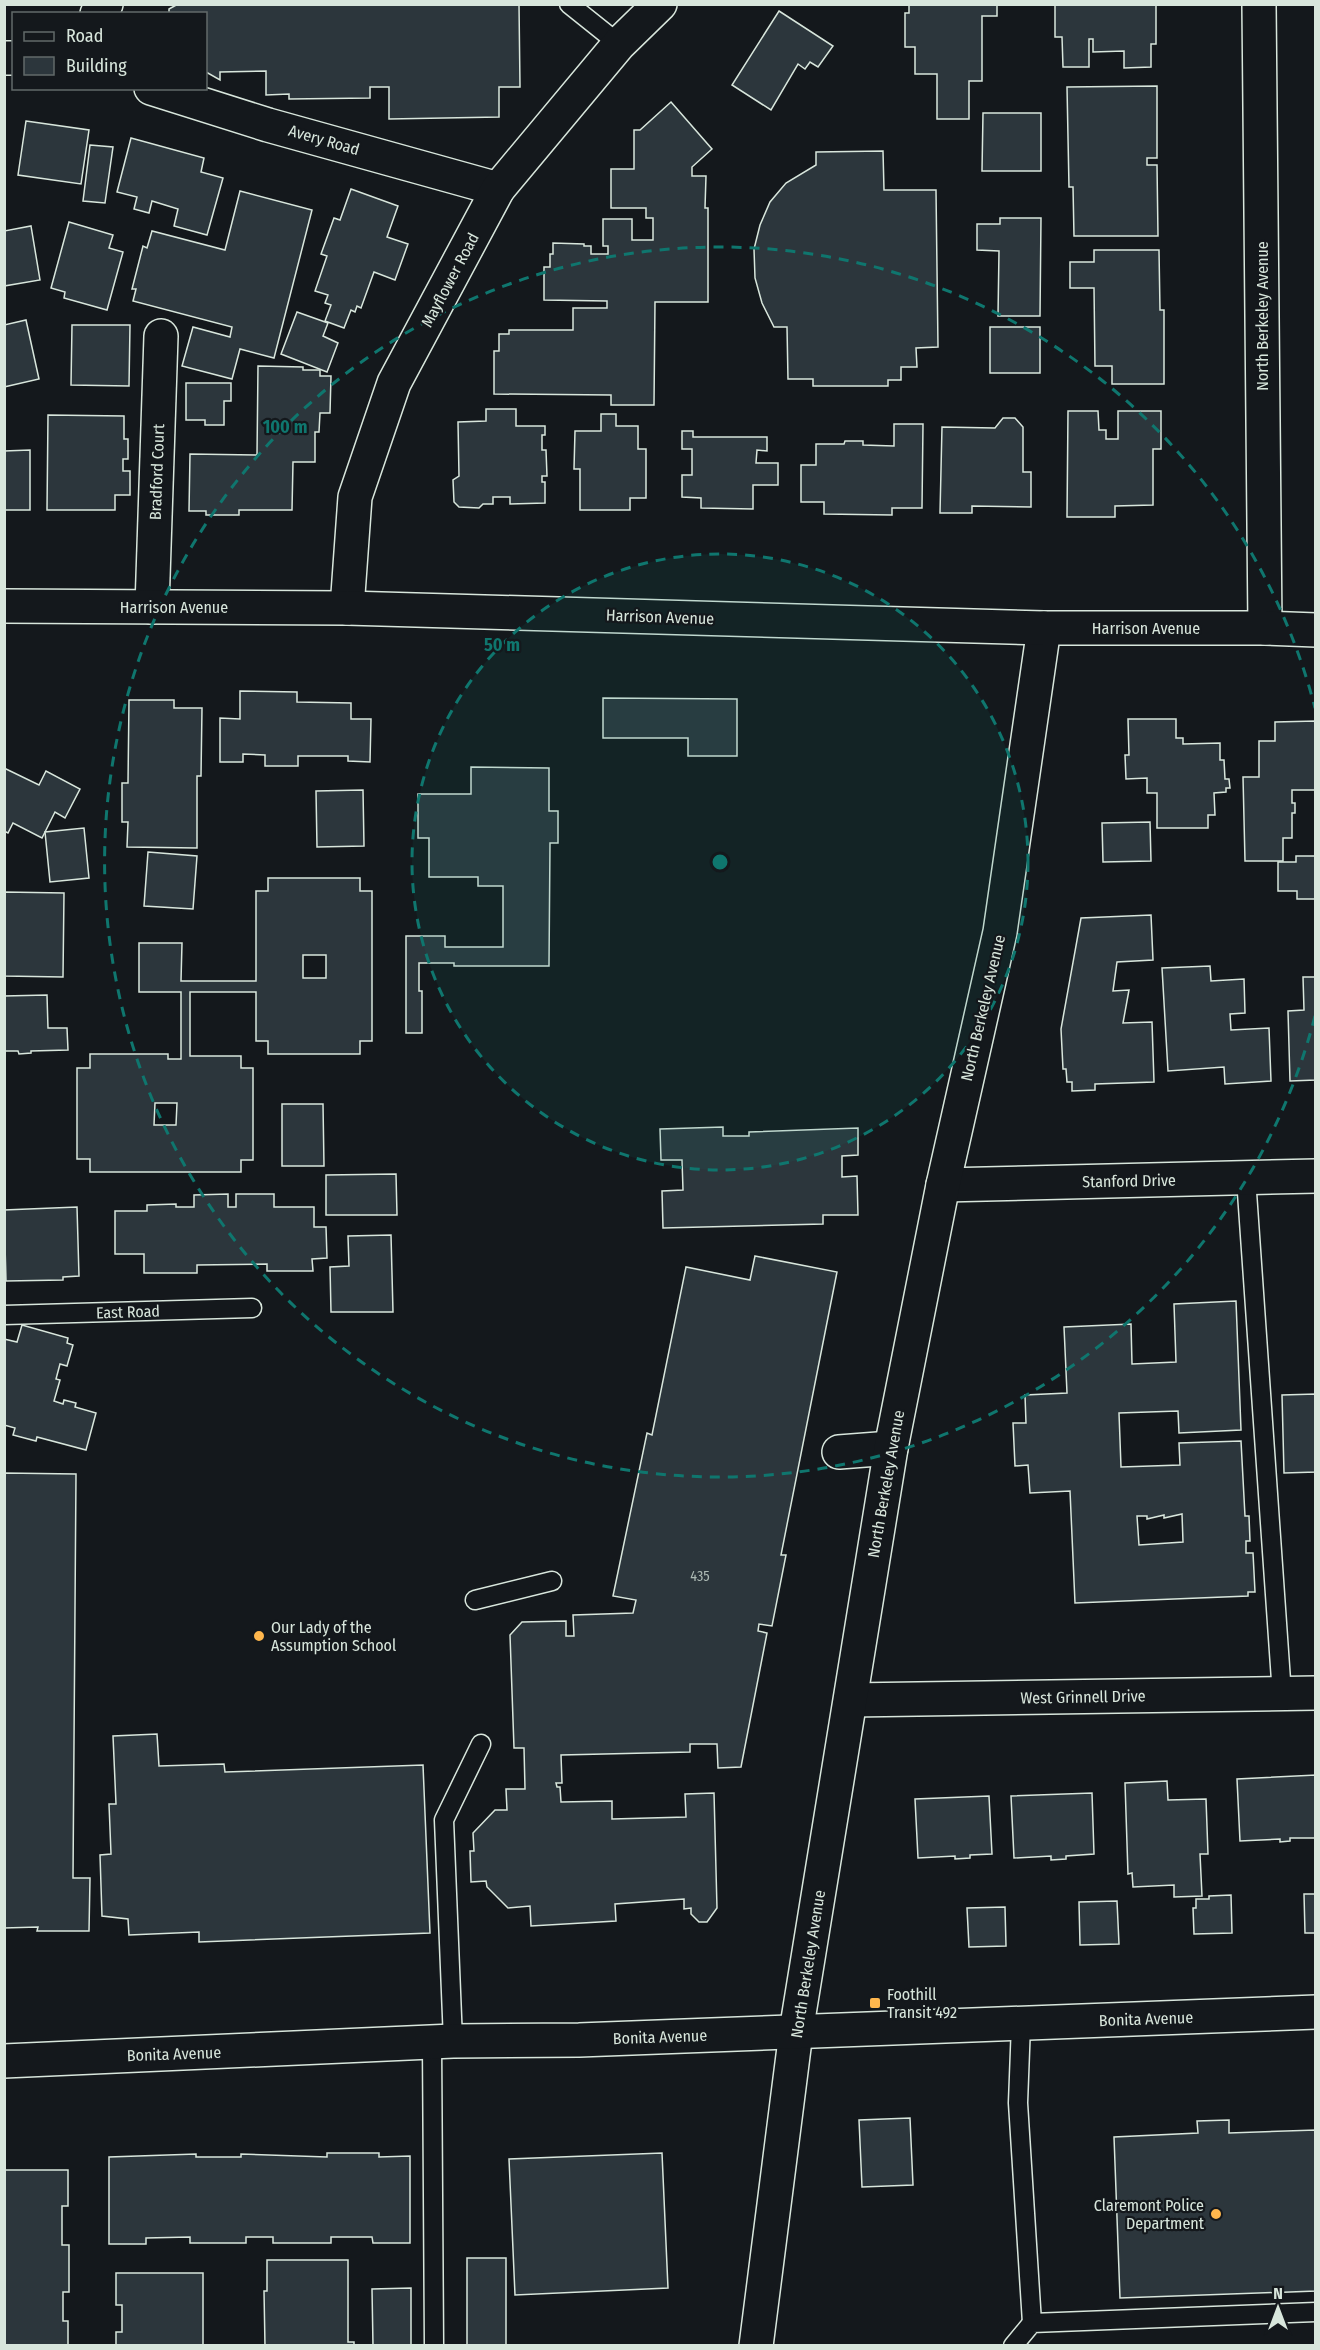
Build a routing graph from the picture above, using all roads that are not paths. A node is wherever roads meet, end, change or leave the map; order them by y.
1 (569, 4) edge
2 (660, 4) edge
3 (1259, 4) edge
4 (619, 44) junction
5 (157, 90) edge
6 (498, 189) junction
7 (161, 336) dead end
8 (4, 606) edge
9 (152, 607) junction
10 (346, 608) junction
11 (1044, 628) junction
12 (1265, 628) junction
13 (1316, 630) edge
14 (1316, 1176) edge
15 (1246, 1178) junction
16 (943, 1185) junction
17 (252, 1308) dead end
18 (4, 1315) edge
19 (891, 1448) junction
20 (839, 1452) dead end
21 (552, 1581) dead end
22 (475, 1600) dead end
23 (1316, 1693) edge
24 (1282, 1695) junction
25 (851, 1700) junction
26 (481, 1744) dead end
27 (1316, 2012) edge
28 (1021, 2024) junction
29 (796, 2032) junction
30 (443, 2042) junction
31 (4, 2061) edge
32 (1316, 2312) edge
33 (1032, 2322) junction
34 (434, 2346) edge
35 (756, 2346) edge
36 (1013, 2346) edge

1 - 4 lane
2 - 4 street, Mayflower Road
3 - 12 street, North Berkeley Avenue
4 - 6 street, Mayflower Road
5 - 6 street, Avery Road
6 - 10 street, Mayflower Road
7 - 9 street, Bradford Court
8 - 9 street, Harrison Avenue
9 - 10 street, Harrison Avenue
10 - 11 street, Harrison Avenue
11 - 12 street, Harrison Avenue
11 - 16 street, North Berkeley Avenue
12 - 13 street, Harrison Avenue
14 - 15 street, Stanford Drive
15 - 16 street, Stanford Drive
15 - 24 lane
16 - 19 street, North Berkeley Avenue
17 - 18 lane, East Road
19 - 20 street
19 - 25 street, North Berkeley Avenue
21 - 22 lane
23 - 24 street, West Grinnell Drive
24 - 25 street, West Grinnell Drive
25 - 29 street, North Berkeley Avenue
26 - 30 lane
27 - 28 street, Bonita Avenue
28 - 29 street, Bonita Avenue
28 - 33 lane
29 - 30 street, Bonita Avenue
29 - 35 street, North Berkeley Avenue
30 - 31 street, Bonita Avenue
30 - 34 lane
32 - 33 lane
33 - 36 lane

